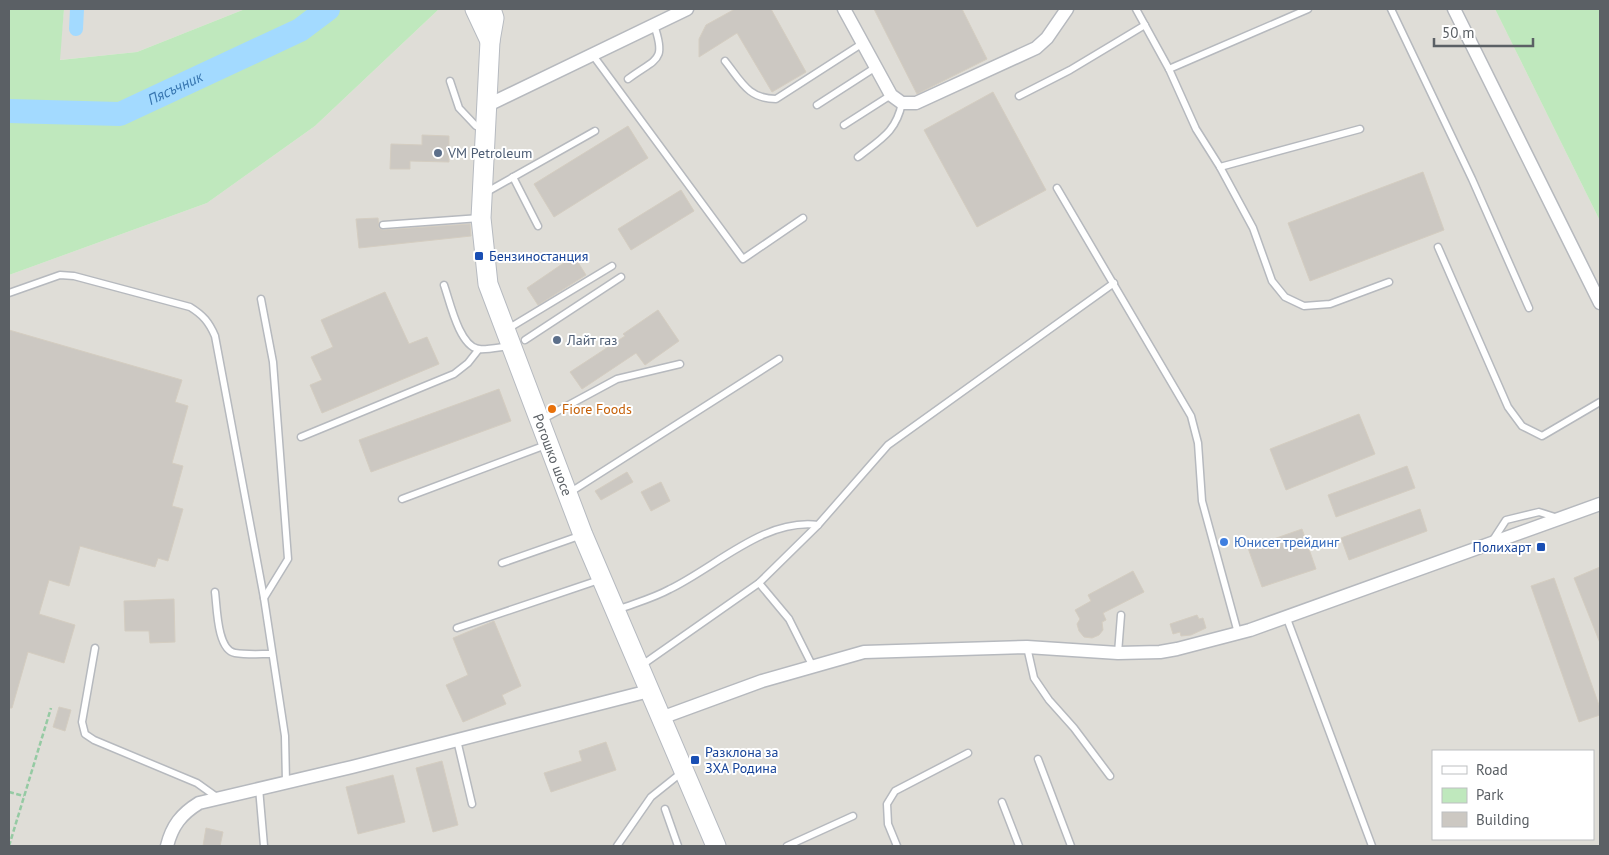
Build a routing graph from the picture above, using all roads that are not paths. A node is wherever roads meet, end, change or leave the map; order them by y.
1 (474, 9) edge
2 (491, 9) edge
3 (687, 9) edge
4 (844, 9) edge
5 (1067, 9) edge
6 (1136, 9) edge
7 (1308, 9) edge
8 (1391, 9) edge
9 (1454, 9) edge
10 (654, 25) junction
11 (1145, 25) junction
12 (490, 41) junction
13 (863, 43) junction
14 (592, 54) junction
15 (725, 61) dead end
16 (876, 67) junction
17 (1169, 69) junction
18 (628, 80) dead end
19 (450, 81) dead end
20 (891, 94) junction
21 (1019, 96) dead end
22 (902, 102) junction
23 (488, 105) junction
24 (817, 105) dead end
25 (844, 125) dead end
26 (476, 126) dead end
27 (1360, 129) dead end
28 (595, 131) dead end
29 (858, 157) dead end
30 (1220, 167) junction
31 (514, 177) junction
32 (1056, 188) dead end
33 (482, 194) junction
34 (481, 218) junction
35 (803, 218) dead end
36 (383, 225) dead end
37 (538, 226) dead end
38 (1438, 247) dead end
39 (612, 266) dead end
40 (621, 277) dead end
41 (1389, 282) dead end
42 (1114, 284) junction
43 (444, 285) dead end
44 (9, 293) edge
45 (261, 299) dead end
46 (1600, 303) edge
47 (1529, 308) dead end
48 (514, 339) junction
49 (479, 349) junction
50 (779, 359) dead end
51 (680, 364) dead end
52 (1600, 402) edge
53 (540, 420) junction
54 (301, 437) dead end
55 (549, 444) junction
56 (568, 494) junction
57 (402, 500) dead end
58 (1600, 504) edge
59 (818, 525) junction
60 (583, 535) junction
61 (502, 563) dead end
62 (603, 579) junction
63 (759, 583) junction
64 (215, 592) dead end
65 (264, 598) junction
66 (616, 611) junction
67 (1121, 615) dead end
68 (1286, 616) junction
69 (457, 628) dead end
70 (1238, 633) junction
71 (95, 648) dead end
72 (1027, 648) junction
73 (1118, 653) junction
74 (272, 654) junction
75 (639, 667) junction
76 (813, 667) junction
77 (649, 691) junction
78 (661, 718) junction
79 (457, 740) junction
80 (968, 752) dead end
81 (1038, 759) dead end
82 (684, 771) junction
83 (1110, 776) dead end
84 (286, 782) junction
85 (259, 788) junction
86 (218, 798) junction
87 (1002, 802) dead end
88 (472, 804) dead end
89 (665, 809) dead end
90 (853, 816) dead end
91 (166, 846) edge
92 (264, 846) edge
93 (617, 846) edge
94 (678, 846) edge
95 (716, 846) edge
96 (787, 846) edge
97 (897, 846) edge
98 (1018, 846) edge
99 (1071, 846) edge
100 (1372, 846) edge

1 - 12 main road, Рогошко шосе
2 - 12 main road, Рогошко шосе
3 - 10 street
4 - 13 street
5 - 22 street
6 - 11 lane
7 - 17 lane
8 - 47 lane
9 - 46 street
10 - 14 street
10 - 18 lane
11 - 17 lane
11 - 21 lane
12 - 23 main road, Рогошко шосе
13 - 15 lane
13 - 16 street
14 - 23 street
14 - 35 lane
16 - 20 street
16 - 24 lane
17 - 30 lane
19 - 26 lane
20 - 22 street
20 - 25 lane
22 - 29 lane
23 - 33 main road, Рогошко шосе
27 - 30 lane
28 - 31 lane
30 - 41 lane
31 - 33 lane
31 - 37 lane
32 - 42 lane
33 - 34 main road, Рогошко шосе
34 - 36 lane
34 - 48 main road, Рогошко шосе
38 - 52 lane
39 - 48 lane
40 - 48 lane
42 - 59 lane
42 - 70 lane
43 - 49 lane
44 - 65 lane
45 - 65 lane
48 - 49 lane
48 - 53 main road, Рогошко шосе
49 - 54 lane
50 - 56 lane
51 - 53 lane
53 - 55 main road, Рогошко шосе
55 - 56 main road, Рогошко шосе
55 - 57 lane
56 - 60 main road, Рогошко шосе
58 - 68 street
59 - 63 lane
59 - 66 lane
60 - 61 lane
60 - 62 main road, Рогошко шосе
62 - 66 main road, Рогошко шосе
62 - 69 lane
63 - 75 lane
63 - 76 lane
64 - 74 lane
65 - 74 lane
66 - 75 main road, Рогошко шосе
67 - 73 lane
68 - 70 street
68 - 100 lane
70 - 73 street
71 - 86 lane
72 - 73 street
72 - 76 street
72 - 83 lane
74 - 84 lane
75 - 77 main road, Рогошко шосе
76 - 78 street
77 - 78 main road, Рогошко шосе
77 - 79 street
78 - 82 main road, Рогошко шосе
79 - 84 street
79 - 88 lane
80 - 97 lane
81 - 99 lane
82 - 93 lane
82 - 95 main road, Рогошко шосе
84 - 85 street
85 - 86 street
85 - 92 lane
86 - 91 street
87 - 98 lane
89 - 94 lane
90 - 96 lane

